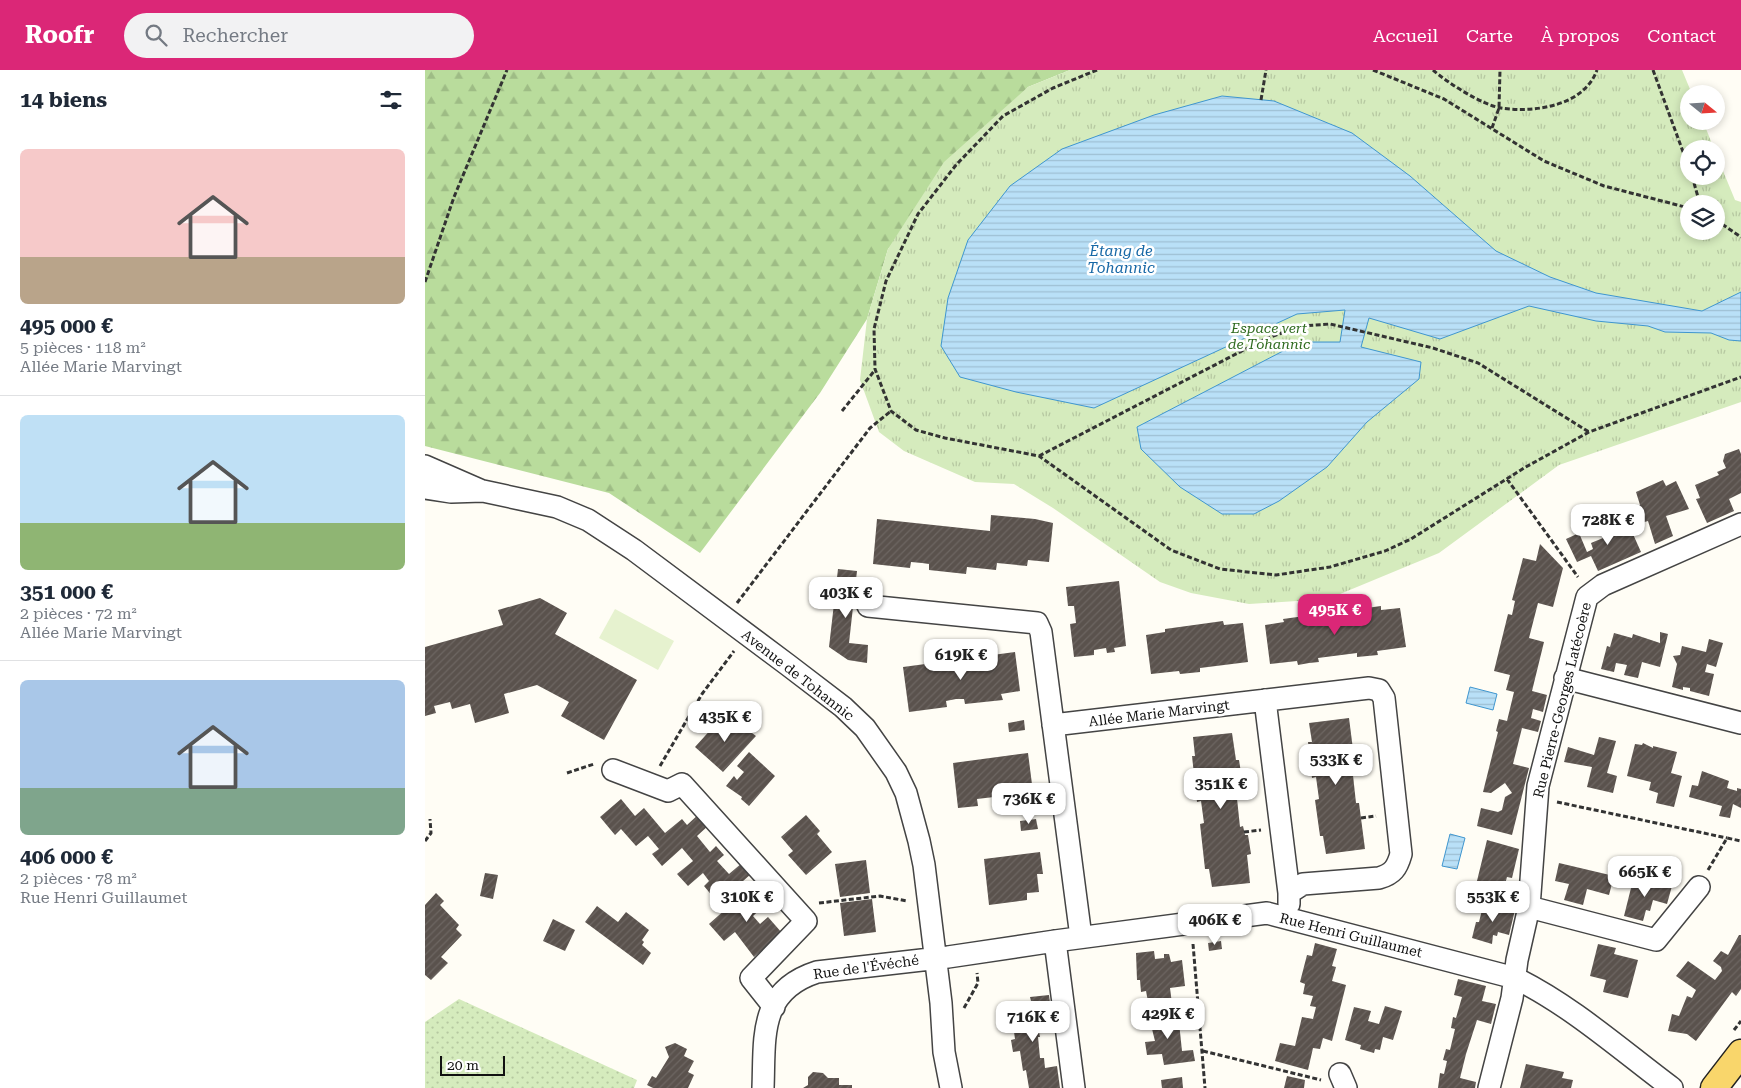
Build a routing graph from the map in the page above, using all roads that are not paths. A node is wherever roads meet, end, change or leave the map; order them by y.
1 (425, 466) edge
2 (425, 488) edge
3 (483, 491) junction
4 (1741, 524) edge
5 (868, 606) dead end
6 (1565, 678) junction
7 (1265, 700) junction
8 (1741, 723) edge
9 (1053, 726) junction
10 (608, 765) road end
11 (1699, 887) road end
12 (1289, 893) junction
13 (1529, 907) junction
14 (1288, 919) junction
15 (1081, 937) junction
16 (1055, 940) junction
17 (936, 958) junction
18 (1515, 978) junction
19 (774, 1007) junction
20 (1741, 1053) edge
21 (763, 1088) edge
22 (951, 1088) edge
23 (1075, 1088) edge
24 (1489, 1088) edge
25 (1672, 1088) edge
26 (1714, 1088) edge

1 - 3 street, Avenue de Tohannic
2 - 3 street, Avenue de Tohannic
3 - 17 street, Avenue de Tohannic
4 - 6 street, Rue Pierre-Georges Latécoère
5 - 9 street
6 - 8 street
6 - 13 street, Rue Pierre-Georges Latécoère
7 - 9 street, Allée Marie Marvingt
7 - 12 street
7 - 12 street, Allée Marie Marvingt
9 - 15 street
10 - 19 street
11 - 13 street
12 - 14 street
13 - 18 street, Rue Pierre-Georges Latécoère
14 - 15 street, Rue Henri Guillaumet
14 - 18 street, Rue Henri Guillaumet
15 - 16 street, Rue Henri Guillaumet
16 - 17 street, Rue Henri Guillaumet
16 - 23 street
17 - 19 street, Rue de l'Évéché
17 - 22 street, Avenue de Tohannic
18 - 24 street, Rue Pierre-Georges Latécoère
18 - 25 street, Rue Henri Guillaumet
19 - 21 street, Rue de l'Évéché
20 - 26 main road

